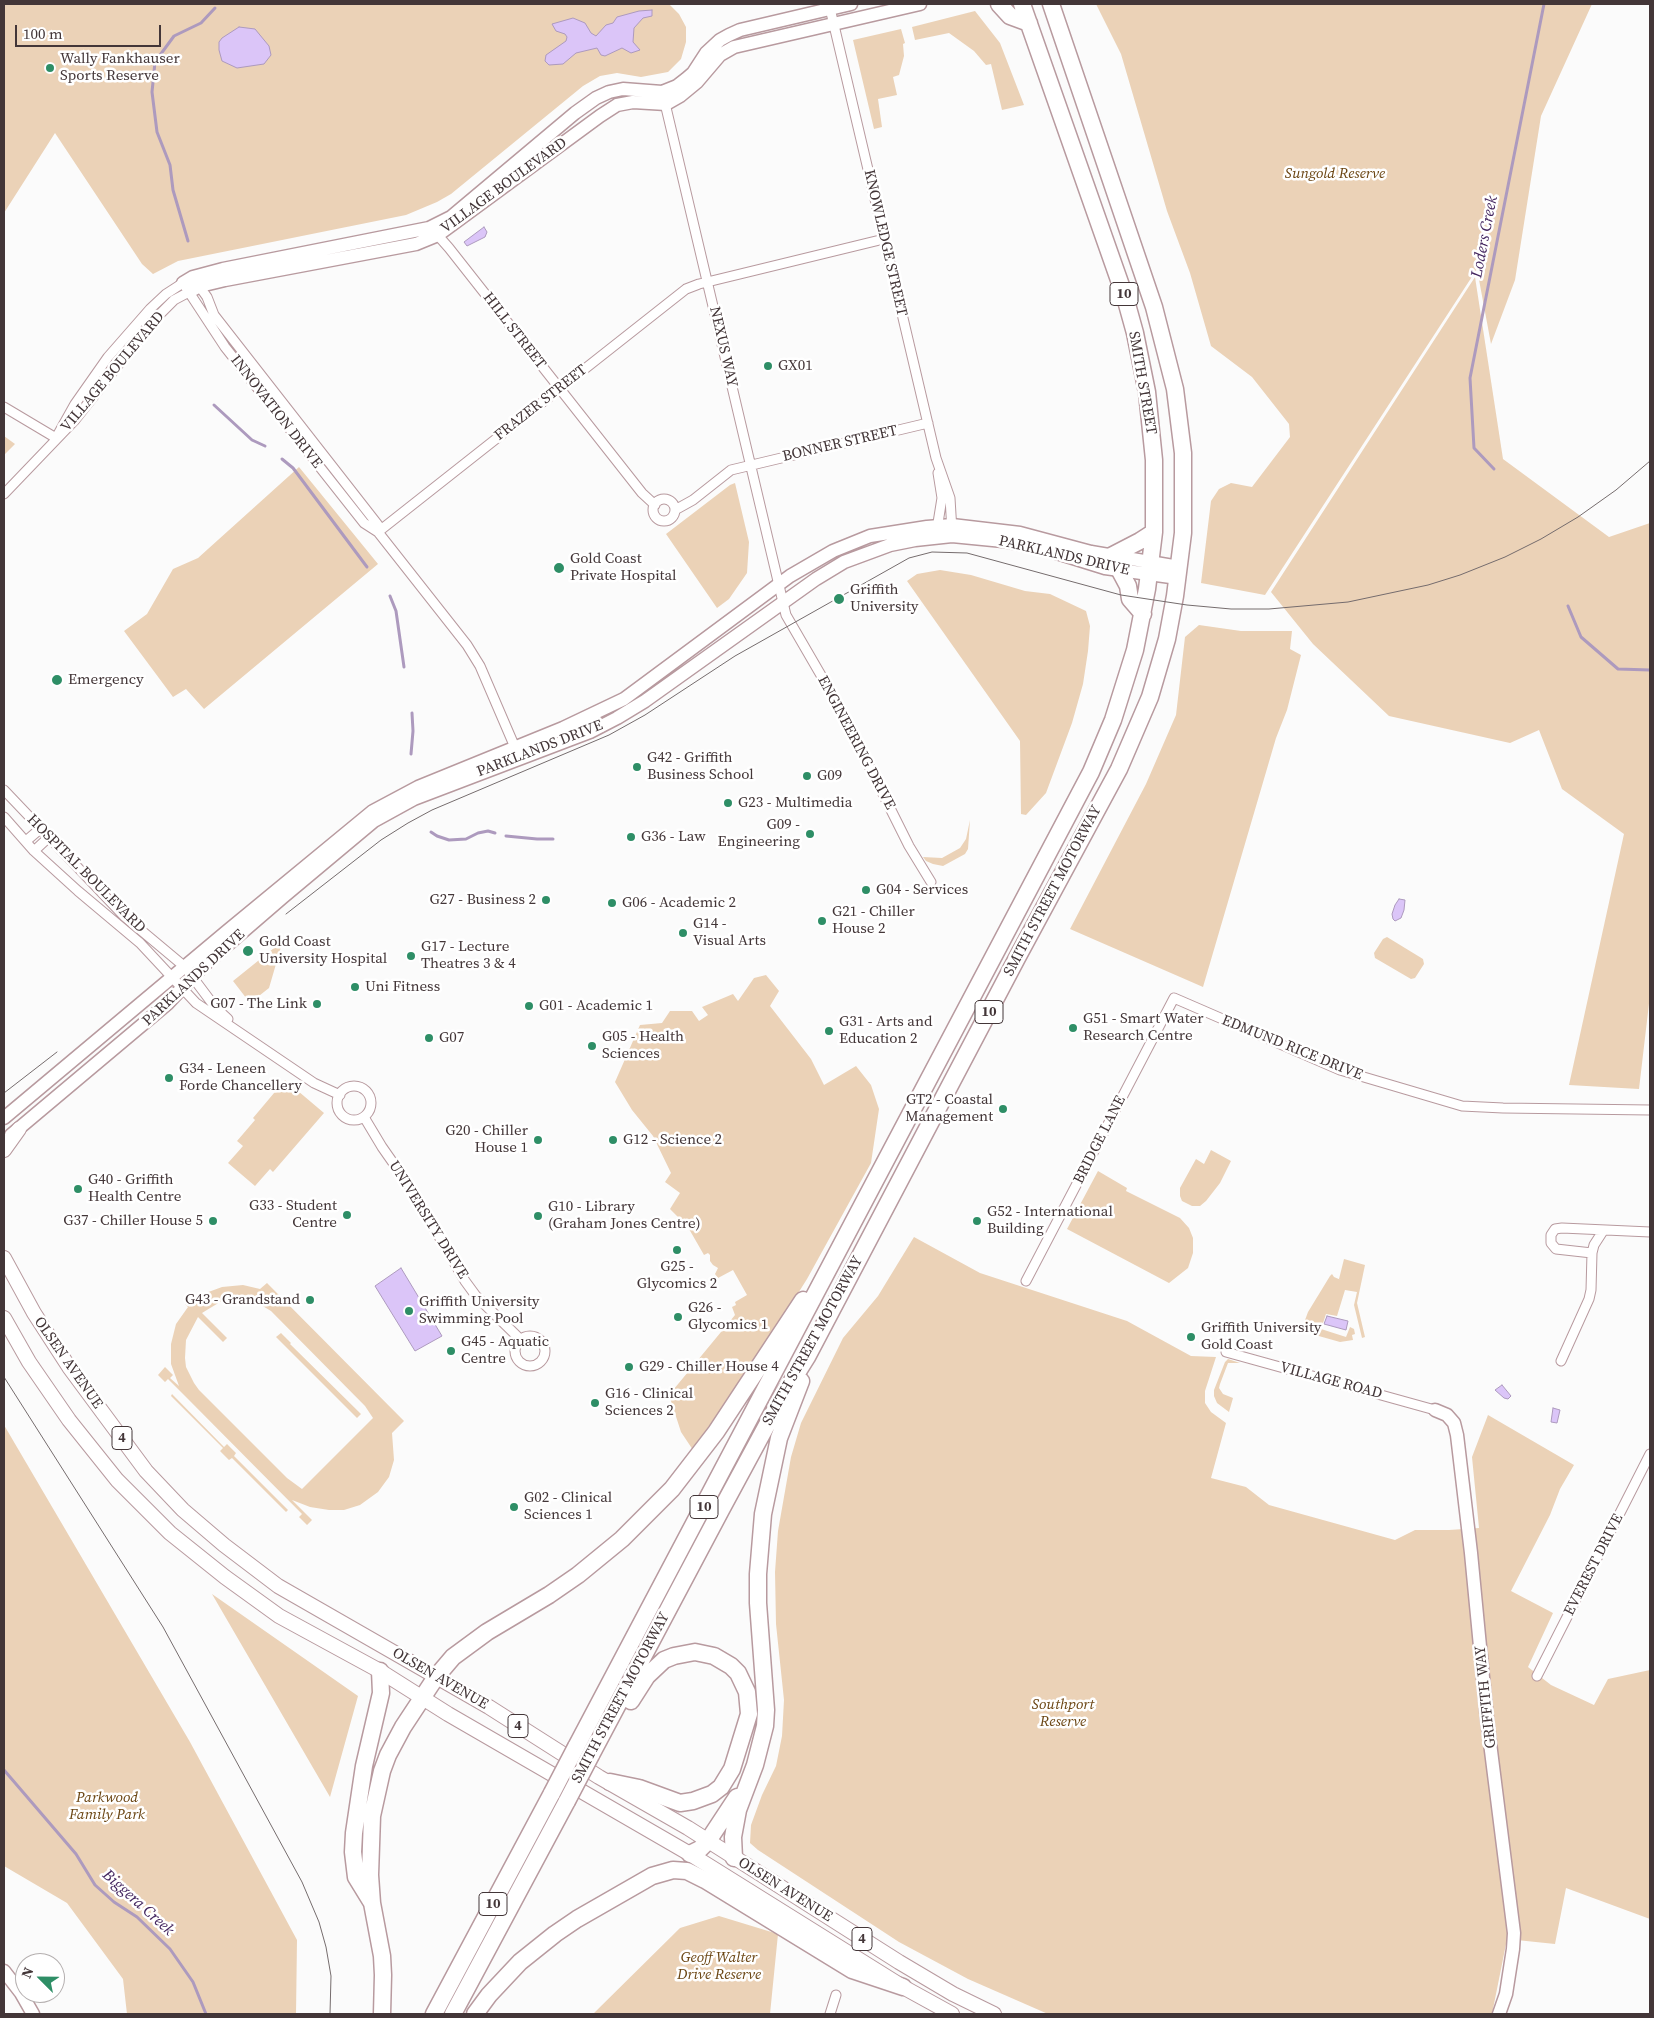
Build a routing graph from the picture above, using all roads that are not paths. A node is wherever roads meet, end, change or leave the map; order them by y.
1 (851, 4) edge
2 (920, 4) edge
3 (1000, 4) edge
4 (1022, 4) edge
5 (1051, 4) edge
6 (829, 6) edge
7 (833, 23) junction
8 (1028, 23) junction
9 (664, 98) junction
10 (434, 231) junction
11 (884, 239) junction
12 (708, 282) junction
13 (191, 285) junction
14 (560, 389) junction
15 (4, 407) edge
16 (928, 423) junction
17 (56, 438) junction
18 (938, 463) junction
19 (751, 465) junction
20 (4, 494) edge
21 (655, 505) junction
22 (675, 510) junction
23 (937, 531) junction
24 (952, 531) junction
25 (378, 532) junction
26 (1154, 532) junction
27 (1111, 556) junction
28 (1150, 569) junction
29 (1120, 571) junction
30 (1178, 572) junction
31 (778, 586) junction
32 (782, 603) junction
33 (1143, 614) junction
34 (1160, 663) joint
35 (517, 753) junction
36 (1091, 772) joint
37 (4, 790) edge
38 (4, 817) edge
39 (40, 829) junction
40 (48, 838) junction
41 (26, 841) junction
42 (34, 851) junction
43 (931, 882) dead end
44 (189, 972) junction
45 (173, 977) junction
46 (182, 988) junction
47 (1174, 998) joint
48 (239, 1030) junction
49 (340, 1095) junction
50 (1650, 1110) edge
51 (364, 1116) junction
52 (4, 1118) edge
53 (19, 1129) junction
54 (4, 1141) edge
55 (4, 1150) edge
56 (1603, 1230) junction
57 (1650, 1232) edge
58 (1592, 1253) junction
59 (4, 1258) edge
60 (829, 1267) junction
61 (1026, 1281) dead end
62 (4, 1318) edge
63 (520, 1339) dead end
64 (1226, 1352) dead end
65 (807, 1357) junction
66 (1561, 1360) dead end
67 (1435, 1410) joint
68 (1650, 1454) edge
69 (380, 1671) junction
70 (1537, 1676) dead end
71 (436, 1677) junction
72 (422, 1698) junction
73 (591, 1755) junction
74 (610, 1782) junction
75 (748, 1783) junction
76 (708, 1841) junction
77 (690, 1854) junction
78 (734, 1858) junction
79 (372, 1903) junction
80 (4, 1971) edge
81 (903, 1987) junction
82 (1506, 1994) junction
83 (836, 1995) dead end
84 (33, 2014) edge
85 (382, 2014) edge
86 (434, 2014) edge
87 (453, 2014) edge
88 (475, 2014) edge
89 (830, 2014) edge
90 (952, 2014) edge
91 (994, 2014) edge
92 (1499, 2014) edge
93 (1505, 2014) edge

1 - 6 street
2 - 7 street
3 - 8 highway
4 - 8 highway, SMITH STREET / 10
5 - 30 highway, SMITH STREET / 10
6 - 7 street, KNOWLEDGE STREET
6 - 9 street
7 - 9 street
7 - 11 street, KNOWLEDGE STREET
8 - 26 highway, SMITH STREET / 10
9 - 10 street, VILLAGE BOULEVARD
9 - 12 street, NEXUS WAY
10 - 13 street, VILLAGE BOULEVARD
10 - 14 street, HILL STREET
11 - 12 street, FRAZER STREET
11 - 16 street, KNOWLEDGE STREET
12 - 14 street, FRAZER STREET
12 - 19 street, NEXUS WAY
13 - 17 street, VILLAGE BOULEVARD
13 - 17 street, VILLAGE BOULEVARD
13 - 25 street, INNOVATION DRIVE
14 - 21 street, HILL STREET
14 - 25 street, FRAZER STREET
15 - 17 street
16 - 18 street, KNOWLEDGE STREET
16 - 19 street, BONNER STREET
17 - 20 street
18 - 23 street, KNOWLEDGE STREET
18 - 24 street, KNOWLEDGE STREET
19 - 22 street
19 - 31 street, NEXUS WAY
21 - 22 street
21 - 22 street
23 - 24 street, PARKLANDS DRIVE
23 - 31 street, PARKLANDS DRIVE
23 - 32 street, PARKLANDS DRIVE
24 - 27 street, PARKLANDS DRIVE
24 - 29 street, PARKLANDS DRIVE
25 - 35 street, INNOVATION DRIVE
26 - 27 highway
26 - 28 highway, SMITH STREET / 10
27 - 28 street, PARKLANDS DRIVE
28 - 29 street, PARKLANDS DRIVE
28 - 30 street, PARKLANDS DRIVE
28 - 33 highway, SMITH STREET / 10
29 - 33 highway
30 - 34 highway, SMITH STREET / 10
31 - 32 street, NEXUS WAY
31 - 35 street, PARKLANDS DRIVE
32 - 35 street, PARKLANDS DRIVE
32 - 43 street, ENGINEERING DRIVE
33 - 36 highway, SMITH STREET / 10
34 - 65 highway, SMITH STREET MOTORWAY / 10
35 - 44 street, PARKLANDS DRIVE
36 - 60 highway, SMITH STREET MOTORWAY / 10
37 - 39 street, HOSPITAL BOULEVARD
38 - 41 street, HOSPITAL BOULEVARD
39 - 40 street, HOSPITAL BOULEVARD
39 - 41 street
40 - 42 street
40 - 44 street, HOSPITAL BOULEVARD
41 - 42 street, HOSPITAL BOULEVARD
42 - 45 street, HOSPITAL BOULEVARD
44 - 45 street, PARKLANDS DRIVE
44 - 46 street, PARKLANDS DRIVE
44 - 48 street
45 - 46 street, HOSPITAL BOULEVARD
45 - 52 street, PARKLANDS DRIVE
46 - 48 street
46 - 53 street, PARKLANDS DRIVE
47 - 50 street, EDMUND RICE DRIVE
47 - 61 street, BRIDGE LANE
48 - 49 street
49 - 51 street
49 - 51 street
51 - 63 street, UNIVERSITY DRIVE
53 - 54 street, PARKLANDS DRIVE
53 - 55 main road
56 - 57 street
56 - 58 street
56 - 58 street
58 - 66 street
59 - 71 main road, OLSEN AVENUE / 4
60 - 71 highway
60 - 86 highway, SMITH STREET MOTORWAY / 10, bridge
62 - 69 main road, OLSEN AVENUE / 4
64 - 67 street, VILLAGE ROAD
65 - 73 highway, SMITH STREET MOTORWAY / 10
65 - 75 highway
67 - 82 street, GRIFFITH WAY
68 - 70 street, EVEREST DRIVE
69 - 72 main road, OLSEN AVENUE / 4
69 - 79 highway
71 - 72 highway
71 - 74 main road, OLSEN AVENUE / 4
72 - 77 main road, OLSEN AVENUE / 4
72 - 79 highway
73 - 74 highway
73 - 87 highway, SMITH STREET MOTORWAY / 10, bridge
74 - 76 main road, OLSEN AVENUE / 4
75 - 76 highway
75 - 78 highway
76 - 77 highway
76 - 78 main road, OLSEN AVENUE / 4
77 - 81 main road, OLSEN AVENUE / 4
78 - 91 main road, OLSEN AVENUE / 4
79 - 85 highway
80 - 84 street
81 - 88 highway
81 - 90 main road, OLSEN AVENUE / 4
82 - 92 street, GRIFFITH WAY
82 - 93 street, GRIFFITH WAY
83 - 89 street

